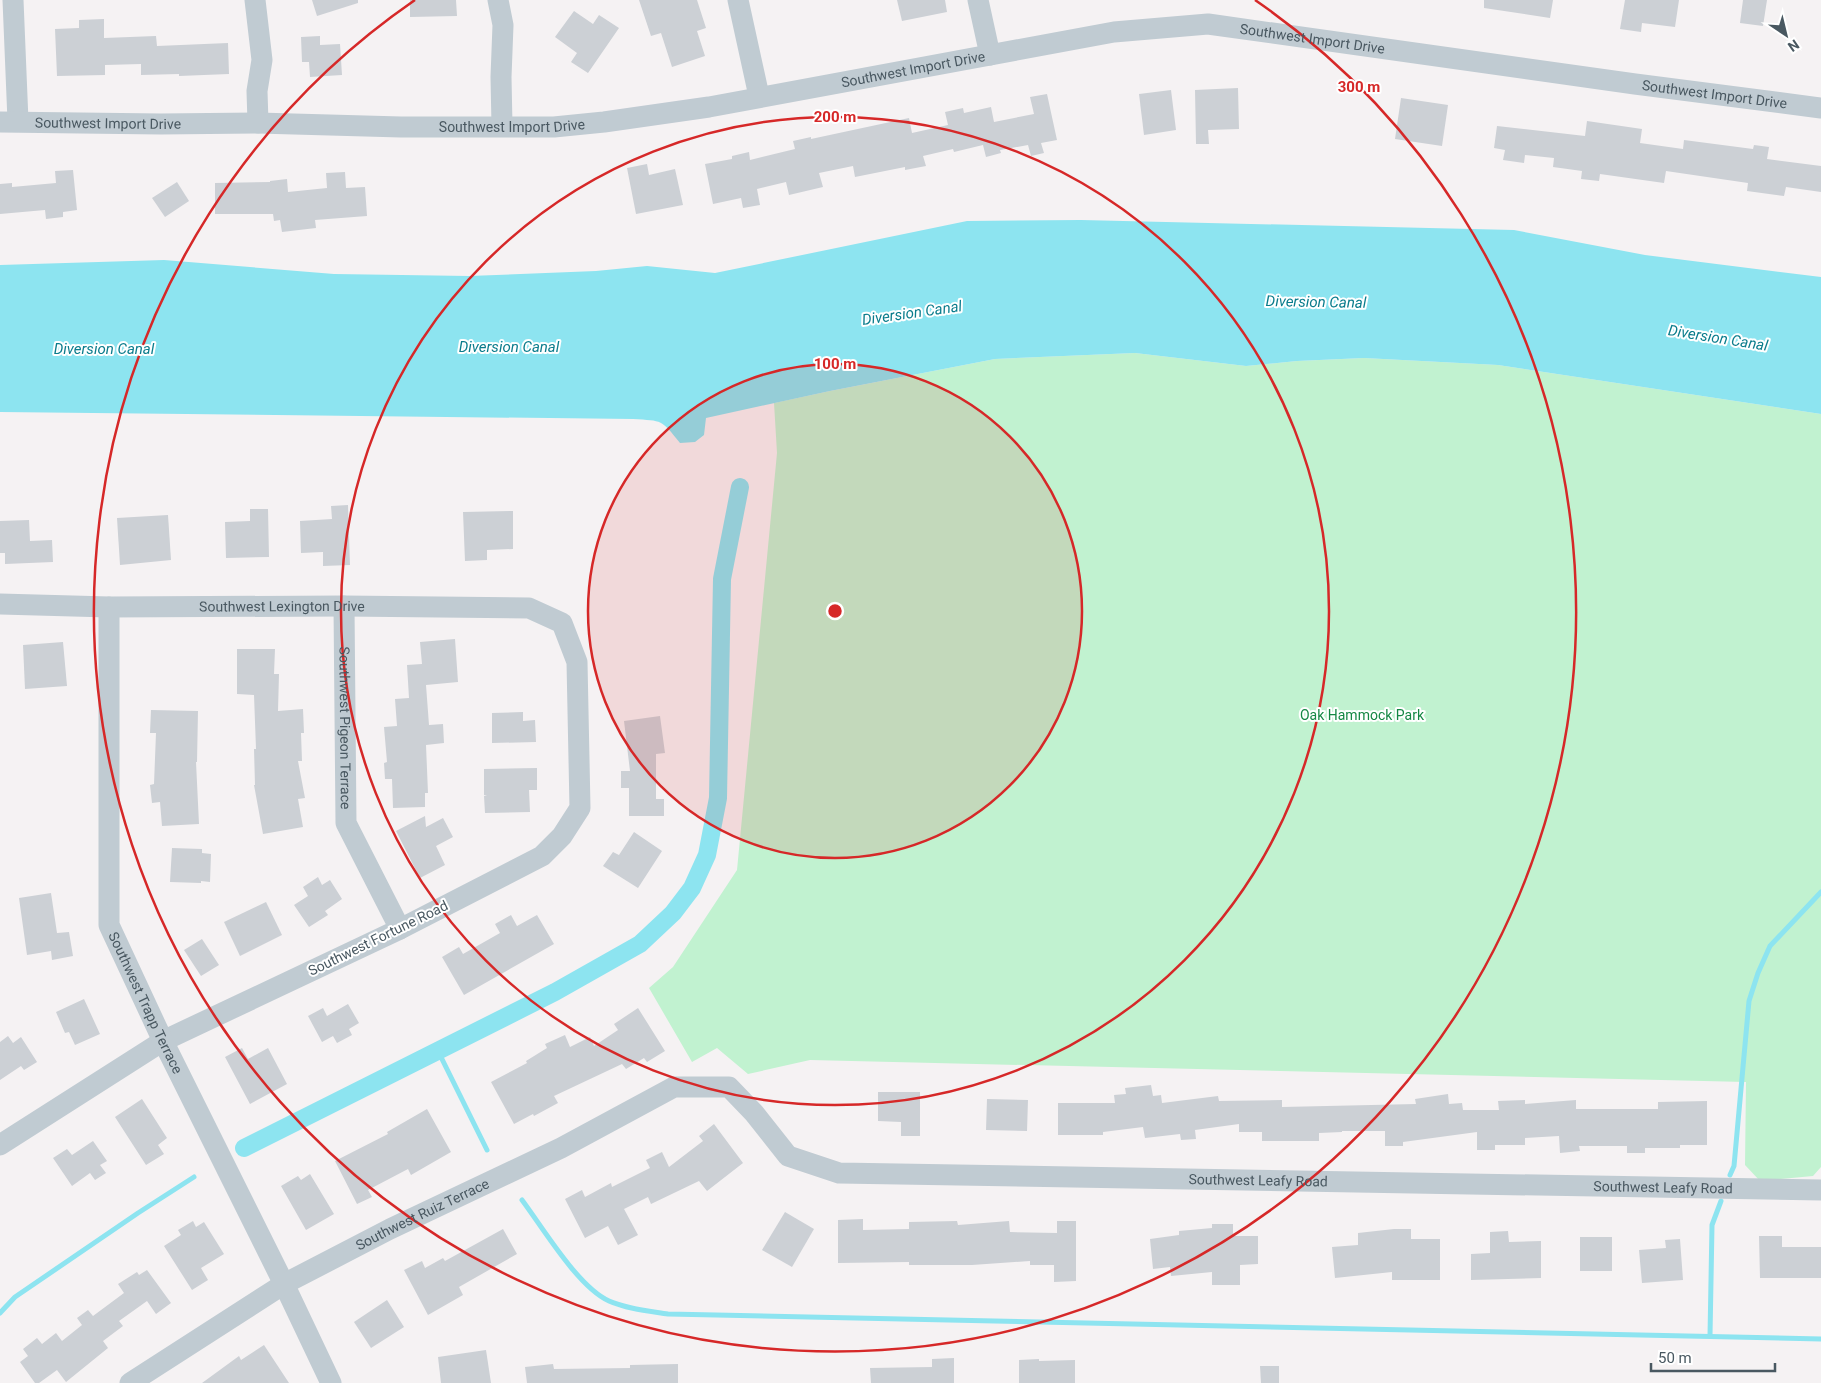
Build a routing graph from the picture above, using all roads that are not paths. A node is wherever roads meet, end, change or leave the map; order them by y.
1 (13, 0) edge
2 (255, 0) edge
3 (498, 0) edge
4 (738, 0) edge
5 (978, 0) edge
6 (990, 55) junction
7 (759, 96) junction
8 (1821, 108) edge
9 (9, 121) edge
10 (258, 123) junction
11 (502, 126) junction
12 (0, 604) edge
13 (344, 606) junction
14 (109, 607) junction
15 (562, 623) joint
16 (400, 929) junction
17 (163, 1040) junction
18 (729, 1088) joint
19 (0, 1145) edge
20 (1821, 1190) edge
21 (284, 1284) junction
22 (130, 1383) edge
23 (332, 1383) edge

1 - 9 street
2 - 10 street
3 - 11 street
4 - 7 street
5 - 6 street
6 - 7 street, Southwest Import Drive
6 - 8 street, Southwest Import Drive
7 - 11 street, Southwest Import Drive
9 - 10 street, Southwest Import Drive
10 - 11 street, Southwest Import Drive
12 - 14 street, Southwest Lexington Drive
13 - 14 street, Southwest Lexington Drive
13 - 15 street, Southwest Lexington Drive
13 - 16 street, Southwest Pigeon Terrace
14 - 17 street, Southwest Trapp Terrace
15 - 16 street, Southwest Fortune Road
16 - 17 street, Southwest Fortune Road
17 - 19 street, Southwest Fortune Road
17 - 21 street, Southwest Trapp Terrace
18 - 20 street, Southwest Leafy Road
18 - 21 street, Southwest Ruiz Terrace
21 - 22 street, Southwest Ruiz Terrace
21 - 23 street, Southwest Trapp Terrace

